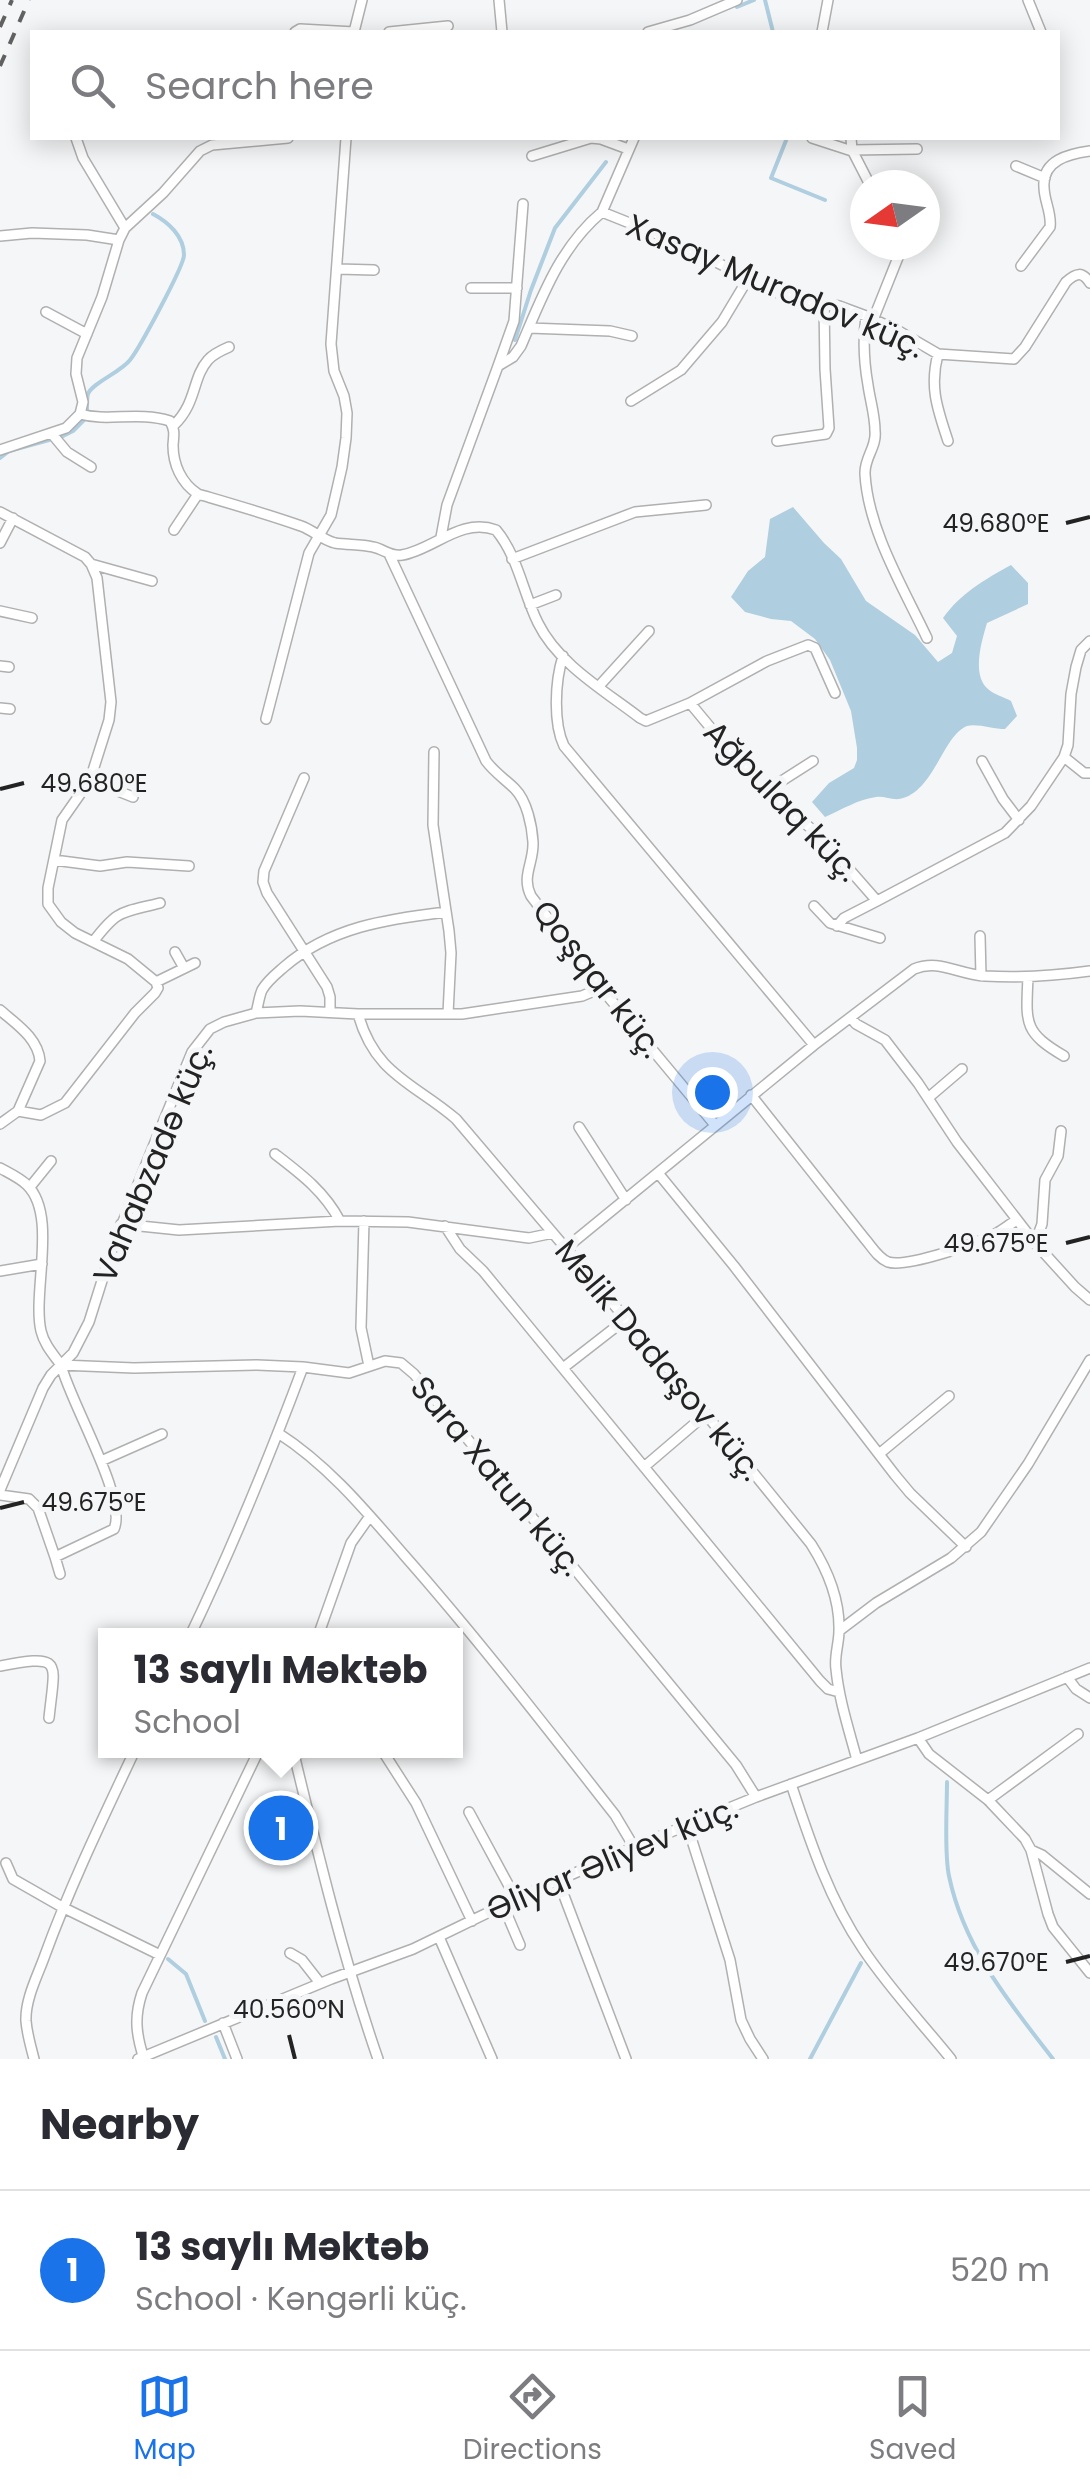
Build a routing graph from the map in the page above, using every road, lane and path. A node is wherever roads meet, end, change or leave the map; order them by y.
1 (362, 0) edge
2 (499, 0) edge
3 (737, 0) edge
4 (828, 0) edge
5 (1028, 0) edge
6 (448, 26) dead end
7 (354, 30) edge
8 (409, 30) edge
9 (502, 30) edge
10 (655, 30) edge
11 (822, 30) edge
12 (1040, 30) edge
13 (77, 140) edge
14 (237, 140) edge
15 (346, 140) edge
16 (584, 140) edge
17 (604, 140) edge
18 (633, 140) edge
19 (819, 140) edge
20 (851, 140) edge
21 (212, 141) edge
22 (628, 149) junction
23 (916, 149) dead end
24 (852, 150) junction
25 (1090, 150) edge
26 (532, 156) dead end
27 (1016, 166) dead end
28 (862, 170) edge
29 (1045, 178) junction
30 (523, 204) dead end
31 (602, 212) junction
32 (126, 228) junction
33 (0, 236) edge
34 (118, 240) junction
35 (897, 260) edge
36 (1022, 266) dead end
37 (338, 269) junction
38 (374, 270) dead end
39 (749, 277) junction
40 (1090, 283) edge
41 (472, 288) dead end
42 (517, 288) junction
43 (824, 304) junction
44 (46, 312) dead end
45 (870, 318) junction
46 (529, 328) junction
47 (87, 334) junction
48 (632, 336) dead end
49 (229, 346) dead end
50 (938, 354) junction
51 (498, 366) junction
52 (631, 401) dead end
53 (80, 414) junction
54 (174, 425) junction
55 (52, 434) junction
56 (777, 441) dead end
57 (948, 441) dead end
58 (0, 450) edge
59 (90, 467) dead end
60 (198, 494) junction
61 (706, 506) dead end
62 (0, 512) edge
63 (13, 518) junction
64 (174, 530) dead end
65 (319, 536) junction
66 (442, 536) junction
67 (0, 543) edge
68 (390, 556) junction
69 (512, 559) junction
70 (91, 564) junction
71 (152, 581) dead end
72 (556, 594) dead end
73 (530, 605) junction
74 (0, 611) edge
75 (32, 618) dead end
76 (649, 631) dead end
77 (928, 638) dead end
78 (1090, 641) edge
79 (562, 656) junction
80 (599, 686) junction
81 (836, 694) dead end
82 (690, 703) junction
83 (266, 719) dead end
84 (434, 752) dead end
85 (1064, 756) junction
86 (814, 761) dead end
87 (982, 761) dead end
88 (1090, 773) edge
89 (304, 778) dead end
90 (90, 780) junction
91 (766, 791) junction
92 (133, 797) dead end
93 (1020, 820) junction
94 (54, 860) junction
95 (189, 866) dead end
96 (878, 901) junction
97 (160, 904) dead end
98 (814, 906) dead end
99 (446, 912) junction
100 (837, 926) junction
101 (980, 936) dead end
102 (880, 938) dead end
103 (93, 942) junction
104 (304, 950) junction
105 (176, 952) dead end
106 (195, 963) dead end
107 (184, 968) junction
108 (1090, 971) edge
109 (980, 976) junction
110 (1028, 977) junction
111 (156, 982) junction
112 (601, 988) junction
113 (0, 1010) edge
114 (330, 1011) junction
115 (256, 1013) junction
116 (358, 1014) junction
117 (448, 1014) junction
118 (851, 1018) junction
119 (814, 1044) junction
120 (1064, 1056) dead end
121 (962, 1069) dead end
122 (752, 1095) junction
123 (928, 1098) junction
124 (18, 1112) junction
125 (0, 1124) edge
126 (714, 1125) junction
127 (578, 1127) dead end
128 (1061, 1131) dead end
129 (276, 1154) dead end
130 (51, 1161) dead end
131 (0, 1168) edge
132 (658, 1173) junction
133 (30, 1187) junction
134 (626, 1200) junction
135 (340, 1220) junction
136 (1017, 1220) junction
137 (364, 1221) junction
138 (121, 1224) junction
139 (444, 1226) junction
140 (553, 1233) junction
141 (1035, 1243) junction
142 (566, 1248) junction
143 (42, 1264) junction
144 (0, 1270) edge
145 (1090, 1300) edge
146 (626, 1319) junction
147 (1090, 1360) edge
148 (61, 1365) junction
149 (369, 1366) junction
150 (303, 1367) junction
151 (563, 1368) junction
152 (949, 1396) dead end
153 (706, 1414) junction
154 (162, 1434) dead end
155 (278, 1434) junction
156 (878, 1454) junction
157 (102, 1462) junction
158 (644, 1467) junction
159 (0, 1492) edge
160 (370, 1516) junction
161 (966, 1547) junction
162 (55, 1557) junction
163 (60, 1574) dead end
164 (194, 1628) edge
165 (321, 1628) edge
166 (839, 1631) junction
167 (0, 1666) edge
168 (1090, 1668) edge
169 (1067, 1677) junction
170 (839, 1692) junction
171 (1090, 1698) edge
172 (49, 1718) dead end
173 (1078, 1734) dead end
174 (918, 1738) junction
175 (131, 1758) edge
176 (255, 1758) edge
177 (295, 1758) edge
178 (387, 1758) edge
179 (857, 1760) junction
180 (792, 1784) junction
181 (756, 1798) junction
182 (988, 1800) junction
183 (469, 1812) dead end
184 (686, 1825) junction
185 (634, 1847) junction
186 (1032, 1850) junction
187 (6, 1864) dead end
188 (558, 1880) junction
189 (1090, 1894) edge
190 (516, 1899) junction
191 (502, 1906) junction
192 (62, 1907) junction
193 (472, 1921) junction
194 (439, 1937) junction
195 (520, 1945) dead end
196 (290, 1952) dead end
197 (160, 1955) junction
198 (350, 1972) junction
199 (1090, 1974) edge
200 (320, 1983) junction
201 (223, 2022) junction
202 (377, 2057) edge
203 (142, 2058) edge
204 (34, 2059) edge
205 (237, 2059) edge
206 (365, 2059) edge
207 (492, 2059) edge
208 (626, 2059) edge
209 (764, 2059) edge
210 (951, 2059) edge

1 - 7 street
2 - 9 street
3 - 10 street
4 - 11 street
5 - 12 street
6 - 8 street
13 - 32 street
14 - 21 street
15 - 37 street
16 - 26 street
17 - 22 street
18 - 22 street
19 - 24 street
20 - 24 street
21 - 32 street
22 - 31 street
23 - 24 street
24 - 28 street
25 - 29 street
27 - 29 street
29 - 36 street
30 - 42 street
31 - 39 street, Xasay Muradov küç.
31 - 46 street, Xasay Muradov küç.
32 - 34 street
33 - 34 street
34 - 47 street
35 - 45 street
37 - 38 street
37 - 65 street
39 - 43 street, Xasay Muradov küç.
39 - 52 street
40 - 50 street, Xasay Muradov küç.
41 - 42 street
42 - 51 street
43 - 45 street, Xasay Muradov küç.
43 - 56 street
44 - 47 street
45 - 50 street, Xasay Muradov küç.
45 - 77 street
46 - 48 street
46 - 51 street, Xasay Muradov küç.
47 - 53 street
49 - 54 street
50 - 57 street
51 - 66 street, Xasay Muradov küç.
53 - 54 street
53 - 55 street
54 - 60 street
55 - 58 street
55 - 59 street
60 - 64 street
60 - 65 street
61 - 69 street
62 - 63 street
63 - 67 street
63 - 70 street
65 - 68 street
65 - 83 street
66 - 68 street, Ağbulaq küç.
66 - 69 street, Ağbulaq küç.
68 - 112 street, Qoşqar küç.
69 - 73 street, Ağbulaq küç.
70 - 71 street
70 - 90 street
72 - 73 street
73 - 79 street, Ağbulaq küç.
74 - 75 street
76 - 80 street
78 - 85 street, Ağbulaq küç.
79 - 80 street, Ağbulaq küç.
79 - 119 street
80 - 82 street, Ağbulaq küç.
81 - 82 street
82 - 91 street, Ağbulaq küç.
84 - 99 street
85 - 88 street
85 - 93 street, Ağbulaq küç.
86 - 91 street
87 - 93 street
89 - 104 street
90 - 92 street
90 - 94 street
91 - 96 street, Ağbulaq küç.
93 - 96 street, Ağbulaq küç.
94 - 95 street
94 - 103 street
96 - 100 street
97 - 103 street
98 - 100 street
99 - 104 street
99 - 117 street
100 - 102 street
101 - 109 street
103 - 111 street
104 - 114 street
104 - 115 street
105 - 107 street
106 - 107 street
107 - 111 street
108 - 110 street
109 - 110 street
109 - 118 street
110 - 120 street
111 - 124 street
112 - 117 street, Vahabzadə küç.
112 - 126 street, Qoşqar küç.
113 - 124 street
114 - 115 street, Vahabzadə küç.
114 - 116 street, Vahabzadə küç.
115 - 138 street, Vahabzadə küç.
116 - 117 street, Vahabzadə küç.
116 - 140 street, Məlik Dadaşov küç.
118 - 119 street
118 - 123 street
119 - 122 street
121 - 123 street
122 - 126 street
122 - 136 street
123 - 136 street
124 - 125 street
126 - 132 street
127 - 134 street
128 - 141 street
129 - 135 street
130 - 133 street
131 - 133 street
132 - 134 street
132 - 156 street
133 - 143 street
134 - 142 street
135 - 137 street
135 - 138 street
136 - 141 street
137 - 139 street
137 - 149 street
138 - 148 street, Vahabzadə küç.
139 - 140 street
139 - 151 street
140 - 142 street, Məlik Dadaşov küç.
141 - 145 street
142 - 146 street, Məlik Dadaşov küç.
143 - 144 street
143 - 148 street
146 - 151 street
146 - 153 street, Məlik Dadaşov küç.
147 - 161 street
148 - 150 street, Sara Xatun küç.
148 - 157 street
148 - 159 street, Vahabzadə küç.
149 - 150 street, Sara Xatun küç.
149 - 181 street, Sara Xatun küç.
150 - 155 street
151 - 158 street
152 - 156 street
153 - 158 street
153 - 166 street, Məlik Dadaşov küç.
154 - 157 street
155 - 160 street
155 - 164 street
156 - 161 street
157 - 162 street
158 - 170 street
159 - 162 street
160 - 165 street
160 - 185 street
161 - 166 street
162 - 163 street
166 - 170 street, Məlik Dadaşov küç.
167 - 172 street
168 - 169 street, Əliyar Əliyev küç.
169 - 171 street
169 - 174 street, Əliyar Əliyev küç.
170 - 179 street, Məlik Dadaşov küç.
173 - 182 street
174 - 179 street, Əliyar Əliyev küç.
174 - 182 street
175 - 192 street
176 - 197 street
177 - 198 street
178 - 193 street
179 - 180 street, Əliyar Əliyev küç.
180 - 181 street, Əliyar Əliyev küç.
180 - 210 street
181 - 184 street, Əliyar Əliyev küç.
182 - 186 street
183 - 190 street
184 - 185 street, Əliyar Əliyev küç.
184 - 209 street
185 - 188 street, Əliyar Əliyev küç.
186 - 189 street
186 - 199 street
187 - 192 street
188 - 190 street, Əliyar Əliyev küç.
188 - 208 street
190 - 191 street, Əliyar Əliyev küç.
191 - 193 street, Əliyar Əliyev küç.
191 - 195 street
192 - 197 street
192 - 204 street
193 - 194 street, Əliyar Əliyev küç.
194 - 198 street, Əliyar Əliyev küç.
194 - 207 street
196 - 200 street
197 - 203 street
198 - 200 street, Əliyar Əliyev küç.
198 - 202 street
200 - 201 street, Əliyar Əliyev küç.
201 - 203 street, Əliyar Əliyev küç.
201 - 205 street
202 - 206 street

